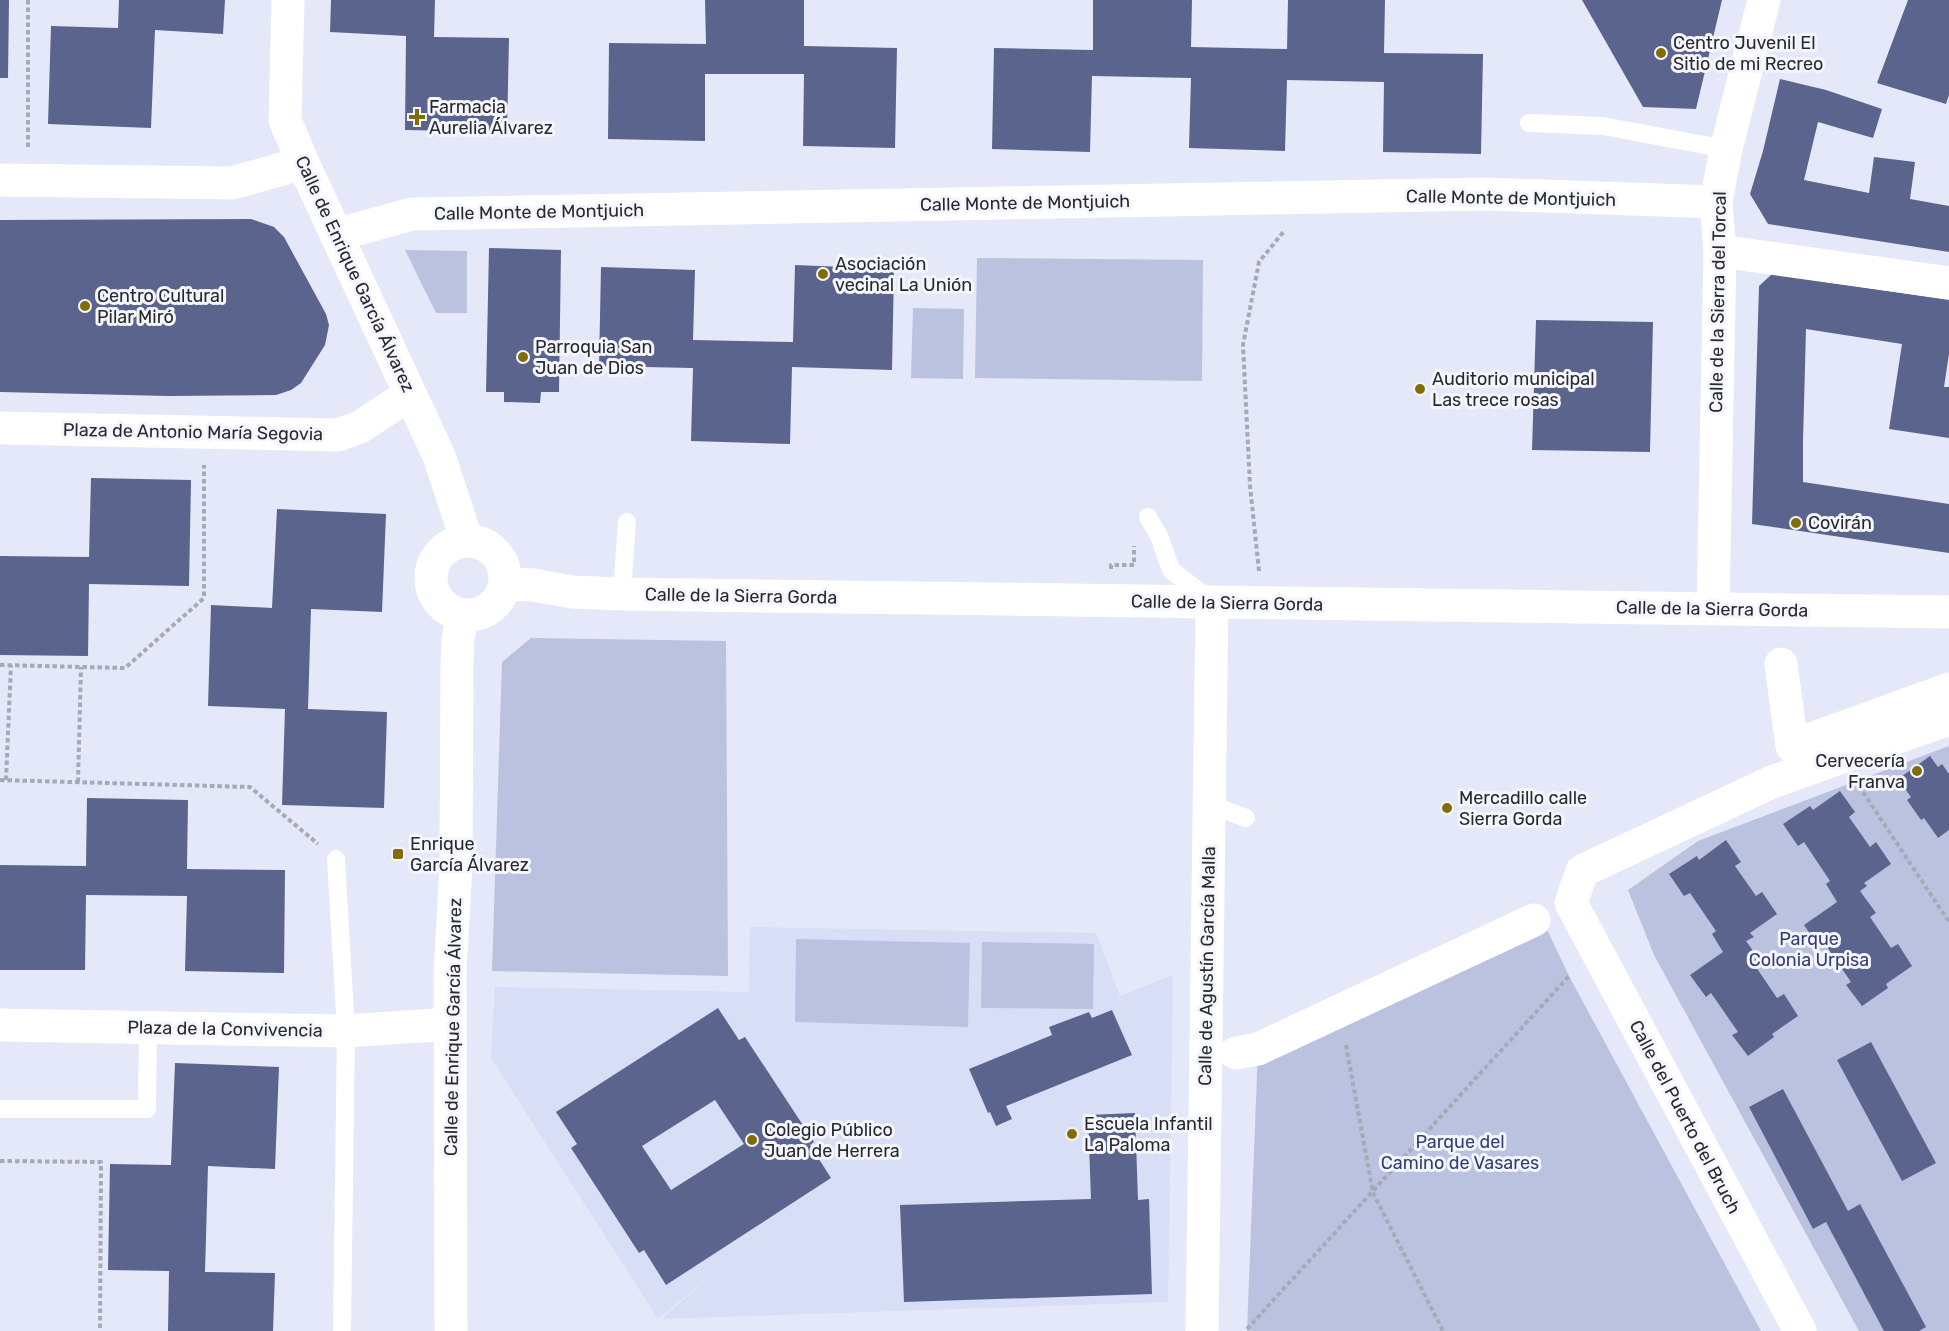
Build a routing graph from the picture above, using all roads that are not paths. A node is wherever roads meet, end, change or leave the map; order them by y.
1 (288, 0) edge
2 (1764, 0) edge
3 (1529, 123) dead end
4 (1726, 149) junction
5 (303, 163) junction
6 (0, 180) edge
7 (1716, 202) junction
8 (336, 235) junction
9 (1720, 250) junction
10 (1949, 283) edge
11 (410, 394) junction
12 (0, 428) edge
13 (1148, 517) dead end
14 (627, 522) dead end
15 (466, 541) junction
16 (505, 584) junction
17 (622, 594) junction
18 (1212, 602) junction
19 (1713, 609) junction
20 (1949, 612) edge
21 (463, 615) junction
22 (1780, 664) dead end
23 (1949, 689) edge
24 (1949, 719) edge
25 (1209, 804) junction
26 (1246, 818) dead end
27 (336, 859) road end
28 (1533, 920) dead end
29 (450, 1024) junction
30 (0, 1026) edge
31 (148, 1028) junction
32 (346, 1031) junction
33 (1236, 1053) dead end
34 (0, 1109) edge
35 (342, 1331) edge
36 (451, 1331) edge
37 (1203, 1331) edge
38 (1800, 1331) edge

1 - 5 street, Calle de Enrique García Álvarez
2 - 4 street, Calle de la Sierra del Torcal
3 - 4 lane
4 - 7 street, Calle de la Sierra del Torcal
5 - 6 street
5 - 8 street, Calle de Enrique García Álvarez
7 - 8 street, Calle Monte de Montjuich
7 - 9 street, Calle de la Sierra del Torcal
8 - 11 street, Calle de Enrique García Álvarez
9 - 10 street
9 - 19 street, Calle de la Sierra del Torcal
11 - 12 street, Plaza de Antonio María Segovia
11 - 15 street, Calle de Enrique García Álvarez
13 - 18 lane
14 - 17 lane
15 - 16 street
15 - 21 street
16 - 17 street, Calle de la Sierra Gorda
16 - 21 street
17 - 18 street, Calle de la Sierra Gorda
18 - 19 street, Calle de la Sierra Gorda
18 - 25 street, Calle de Agustín García Malla
19 - 20 street, Calle de la Sierra Gorda
21 - 29 street, Calle de Enrique García Álvarez
22 - 23 street
24 - 38 street, Calle del Puerto del Bruch
25 - 26 lane
25 - 37 street, Calle de Agustín García Malla
27 - 32 lane
28 - 33 street
29 - 32 street, Plaza de la Convivencia
29 - 36 street, Calle de Enrique García Álvarez
30 - 31 street, Plaza de la Convivencia
31 - 32 street, Plaza de la Convivencia
31 - 34 lane
32 - 35 lane

